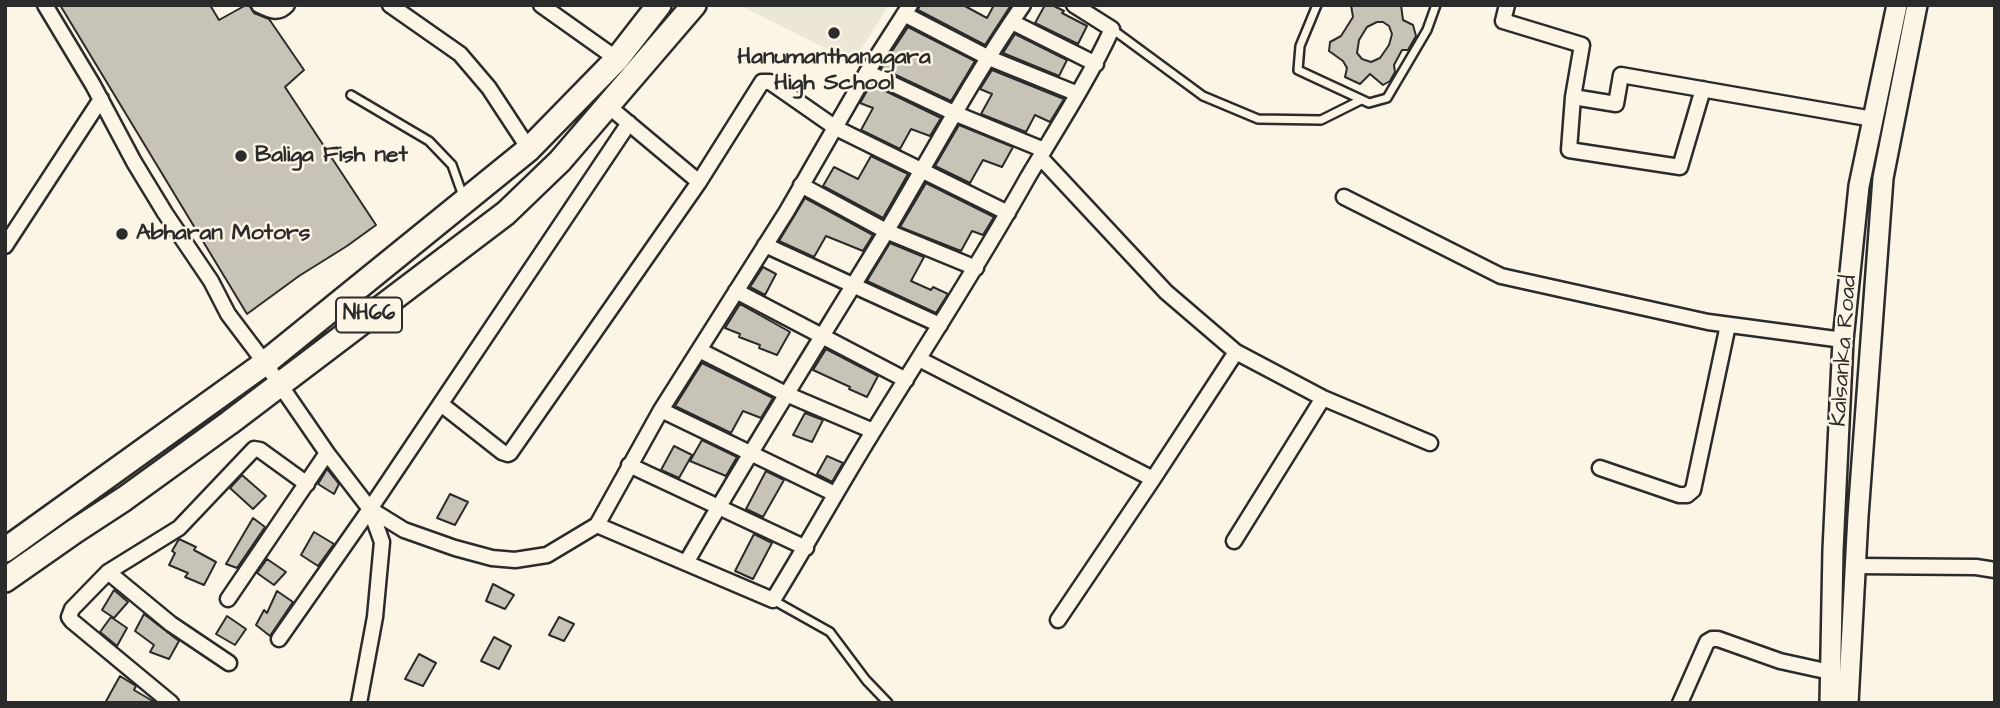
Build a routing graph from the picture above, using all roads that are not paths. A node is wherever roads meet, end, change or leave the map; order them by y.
1 (45, 5) edge
2 (259, 5) edge
3 (288, 5) edge
4 (390, 5) edge
5 (541, 5) edge
6 (659, 5) edge
7 (694, 5) edge
8 (1023, 5) edge
9 (1074, 5) edge
10 (1317, 5) edge
11 (1436, 5) edge
12 (1507, 5) edge
13 (1897, 5) edge
14 (1917, 5) edge
15 (907, 10) edge
16 (1012, 22) junction
17 (1112, 29) junction
18 (989, 58) junction
19 (617, 59) junction
20 (1096, 64) junction
21 (867, 72) junction
22 (1703, 89) junction
23 (1079, 94) junction
24 (351, 95) dead end
25 (1573, 97) junction
26 (101, 99) junction
27 (1361, 100) junction
28 (607, 105) junction
29 (954, 113) junction
30 (1873, 119) junction
31 (629, 123) junction
32 (836, 128) junction
33 (529, 149) junction
34 (1042, 153) junction
35 (921, 170) junction
36 (699, 183) junction
37 (801, 185) junction
38 (1344, 197) dead end
39 (465, 201) junction
40 (1008, 214) junction
41 (886, 231) junction
42 (765, 245) junction
43 (5, 246) edge
44 (976, 268) junction
45 (853, 285) junction
46 (736, 291) junction
47 (940, 325) junction
48 (1728, 325) junction
49 (822, 336) junction
50 (1843, 340) junction
51 (698, 350) junction
52 (1236, 352) junction
53 (919, 359) junction
54 (265, 363) junction
55 (906, 380) junction
56 (279, 385) junction
57 (786, 394) junction
58 (1323, 398) junction
59 (441, 404) junction
60 (661, 410) junction
61 (873, 431) junction
62 (1430, 443) dead end
63 (327, 453) junction
64 (750, 453) junction
65 (629, 465) junction
66 (1600, 468) dead end
67 (1153, 479) junction
68 (307, 484) junction
69 (835, 494) junction
70 (719, 506) junction
71 (370, 509) junction
72 (597, 525) junction
73 (1234, 541) dead end
74 (806, 548) junction
75 (5, 550) edge
76 (686, 563) junction
77 (1856, 566) junction
78 (1995, 570) edge
79 (108, 572) junction
80 (5, 580) edge
81 (228, 599) dead end
82 (773, 600) junction
83 (1058, 620) dead end
84 (279, 639) dead end
85 (229, 663) dead end
86 (1830, 672) junction
87 (171, 703) edge
88 (359, 703) edge
89 (888, 703) edge
90 (1680, 703) edge
91 (1830, 703) edge
92 (1848, 703) edge

1 - 26 street
2 - 3 street
4 - 33 street
5 - 19 street
6 - 19 highway, NH66
7 - 28 highway, NH66
8 - 16 street
9 - 17 street
10 - 27 lane
11 - 27 lane
12 - 25 street
13 - 30 main road
14 - 77 main road, Kalsanka Road
15 - 18 street
15 - 21 street
16 - 18 street
16 - 20 street
17 - 20 street
17 - 27 lane
18 - 23 street
18 - 29 street
19 - 33 highway, NH66
20 - 23 street
21 - 29 street
21 - 32 street
22 - 25 street
22 - 25 street
22 - 30 street
23 - 34 street
24 - 39 lane
26 - 43 street
26 - 54 street
28 - 31 street
28 - 56 highway, NH66
29 - 34 street
29 - 35 street
30 - 50 main road
31 - 36 street
31 - 59 street
32 - 35 street
32 - 36 street
32 - 37 street
33 - 39 highway, NH66
34 - 40 street
34 - 52 street
35 - 40 street
35 - 41 street
36 - 59 street
37 - 41 street
37 - 42 street
38 - 48 street
39 - 54 highway, NH66
40 - 44 street
41 - 44 street
41 - 45 street
42 - 45 street
42 - 46 street
44 - 47 street
45 - 47 street
45 - 49 street
46 - 49 street
46 - 51 street
47 - 53 street
48 - 50 street
48 - 66 street
49 - 55 street
49 - 57 street
50 - 86 main road
51 - 57 street
51 - 60 street
52 - 58 street
52 - 67 street
53 - 55 street
53 - 67 street
54 - 56 street
54 - 75 highway, NH66
55 - 61 street
56 - 63 street
56 - 80 highway, NH66
57 - 61 street
57 - 64 street
58 - 62 street
58 - 73 street
59 - 71 street
60 - 64 street
60 - 65 street
61 - 69 street
63 - 68 street
63 - 71 street
64 - 69 street
64 - 70 street
65 - 70 street
65 - 72 street
67 - 83 street
68 - 79 street
68 - 81 street
69 - 74 street
70 - 74 street
70 - 76 street
71 - 72 street
71 - 84 street
71 - 88 street
72 - 76 street
74 - 82 street
76 - 82 street
77 - 78 street
77 - 92 main road, Kalsanka Road
79 - 85 street
79 - 87 street
82 - 89 lane
86 - 90 street
86 - 91 main road

